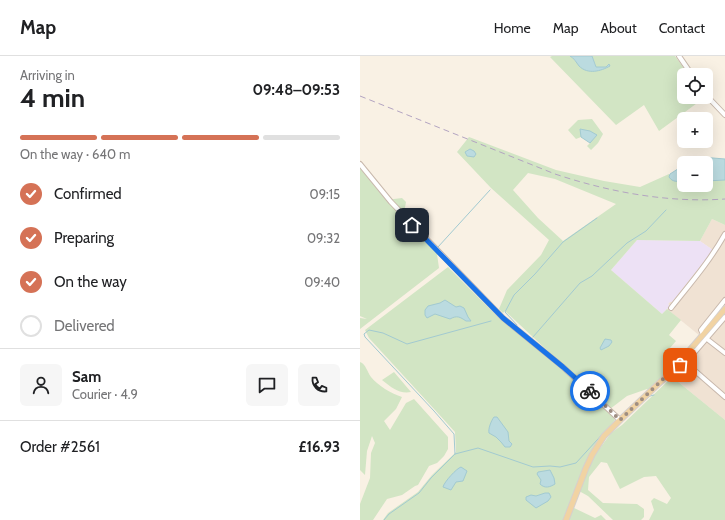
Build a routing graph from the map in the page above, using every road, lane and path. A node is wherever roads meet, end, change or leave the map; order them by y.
1 (679, 56) edge
2 (687, 68) edge
3 (713, 102) edge
4 (725, 115) edge
5 (360, 164) edge
6 (725, 234) edge
7 (725, 300) edge
8 (671, 308) dead end
9 (725, 309) edge
10 (725, 317) edge
11 (703, 334) junction
12 (707, 339) junction
13 (725, 353) edge
14 (683, 364) junction
15 (675, 375) dead end
16 (725, 397) edge
17 (620, 420) junction
18 (566, 520) edge

1 - 2 street
3 - 4 street
5 - 17 street
6 - 8 street
7 - 11 street
9 - 11 main road
10 - 12 street
11 - 14 main road
12 - 13 street
12 - 14 street
14 - 15 street
14 - 16 street
14 - 17 main road
17 - 18 main road

